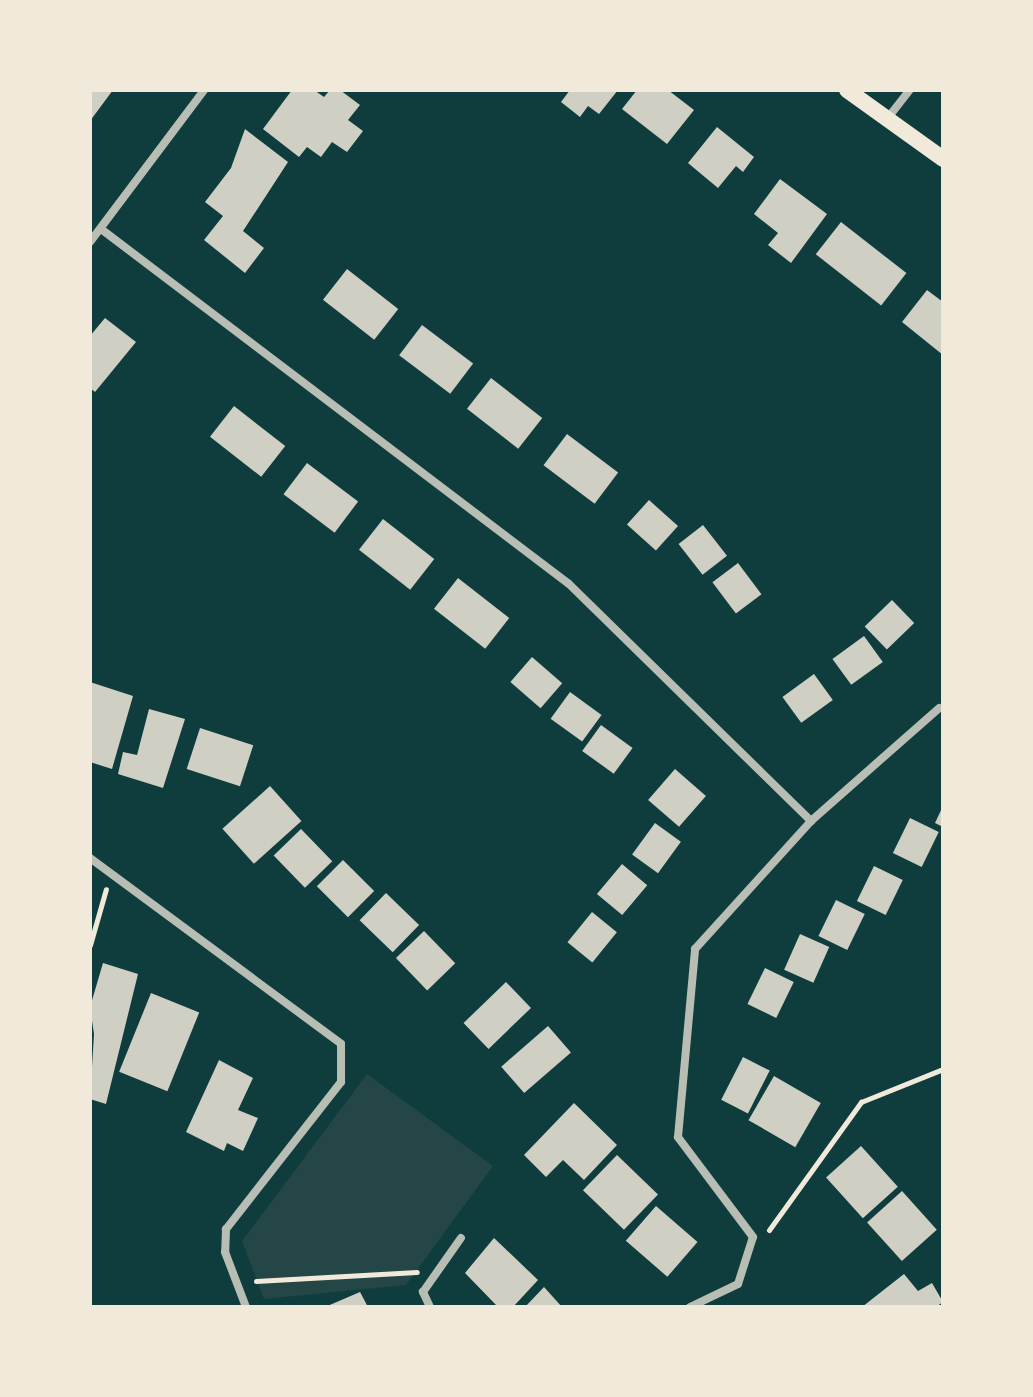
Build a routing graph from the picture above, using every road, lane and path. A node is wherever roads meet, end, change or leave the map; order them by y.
1 (204, 90) edge
2 (847, 90) edge
3 (910, 90) edge
4 (887, 119) junction
5 (943, 159) edge
6 (101, 229) junction
7 (90, 242) edge
8 (939, 708) dead end
9 (811, 821) junction
10 (90, 858) edge
11 (111, 872) junction
12 (90, 945) edge
13 (943, 1069) edge
14 (753, 1237) junction
15 (461, 1238) dead end
16 (416, 1271) dead end
17 (257, 1281) dead end
18 (246, 1307) edge
19 (430, 1307) edge
20 (690, 1307) edge

1 - 6 street
2 - 4 main road
3 - 4 street
4 - 5 main road
6 - 7 street
6 - 9 street
8 - 9 street
9 - 14 street
10 - 11 street
11 - 12 path
11 - 18 street
13 - 14 path
14 - 20 street
15 - 19 street
16 - 17 path

